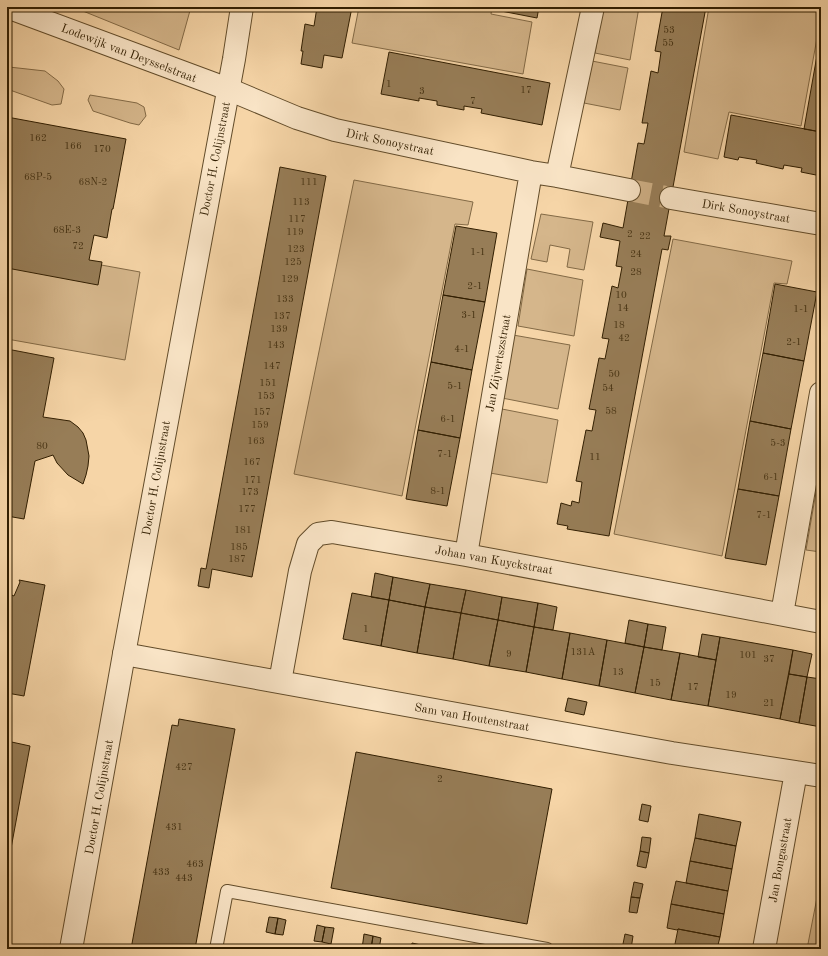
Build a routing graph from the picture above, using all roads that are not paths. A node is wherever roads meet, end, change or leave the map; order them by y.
1 (7, 7) edge
2 (242, 7) edge
3 (593, 7) edge
4 (228, 89) junction
5 (531, 172) junction
6 (557, 176) junction
7 (629, 190) tunnel mouth
8 (671, 198) tunnel mouth
9 (821, 224) edge
10 (821, 394) edge
11 (466, 554) junction
12 (782, 614) junction
13 (821, 622) edge
14 (124, 654) junction
15 (280, 682) junction
16 (796, 772) junction
17 (821, 776) edge
18 (71, 949) edge
19 (216, 949) edge
20 (546, 949) edge
21 (764, 949) edge

1 - 4 street, Lodewijk van Deysselstraat
2 - 4 street, Doctor H. Colijnstraat
3 - 6 street
4 - 5 street, Dirk Sonoystraat
4 - 14 street, Doctor H. Colijnstraat
5 - 6 street, Dirk Sonoystraat
5 - 11 street, Jan Zijvertszstraat
6 - 7 street, Dirk Sonoystraat
8 - 9 street, Dirk Sonoystraat
10 - 12 street
11 - 12 street, Johan van Kuyckstraat
11 - 15 street, Johan van Kuyckstraat
12 - 13 street, Johan van Kuyckstraat
14 - 15 street, Sam van Houtenstraat
14 - 18 street, Doctor H. Colijnstraat
15 - 16 street, Sam van Houtenstraat
16 - 17 street, Sam van Houtenstraat
16 - 21 street, Jan Bongastraat
19 - 20 lane

